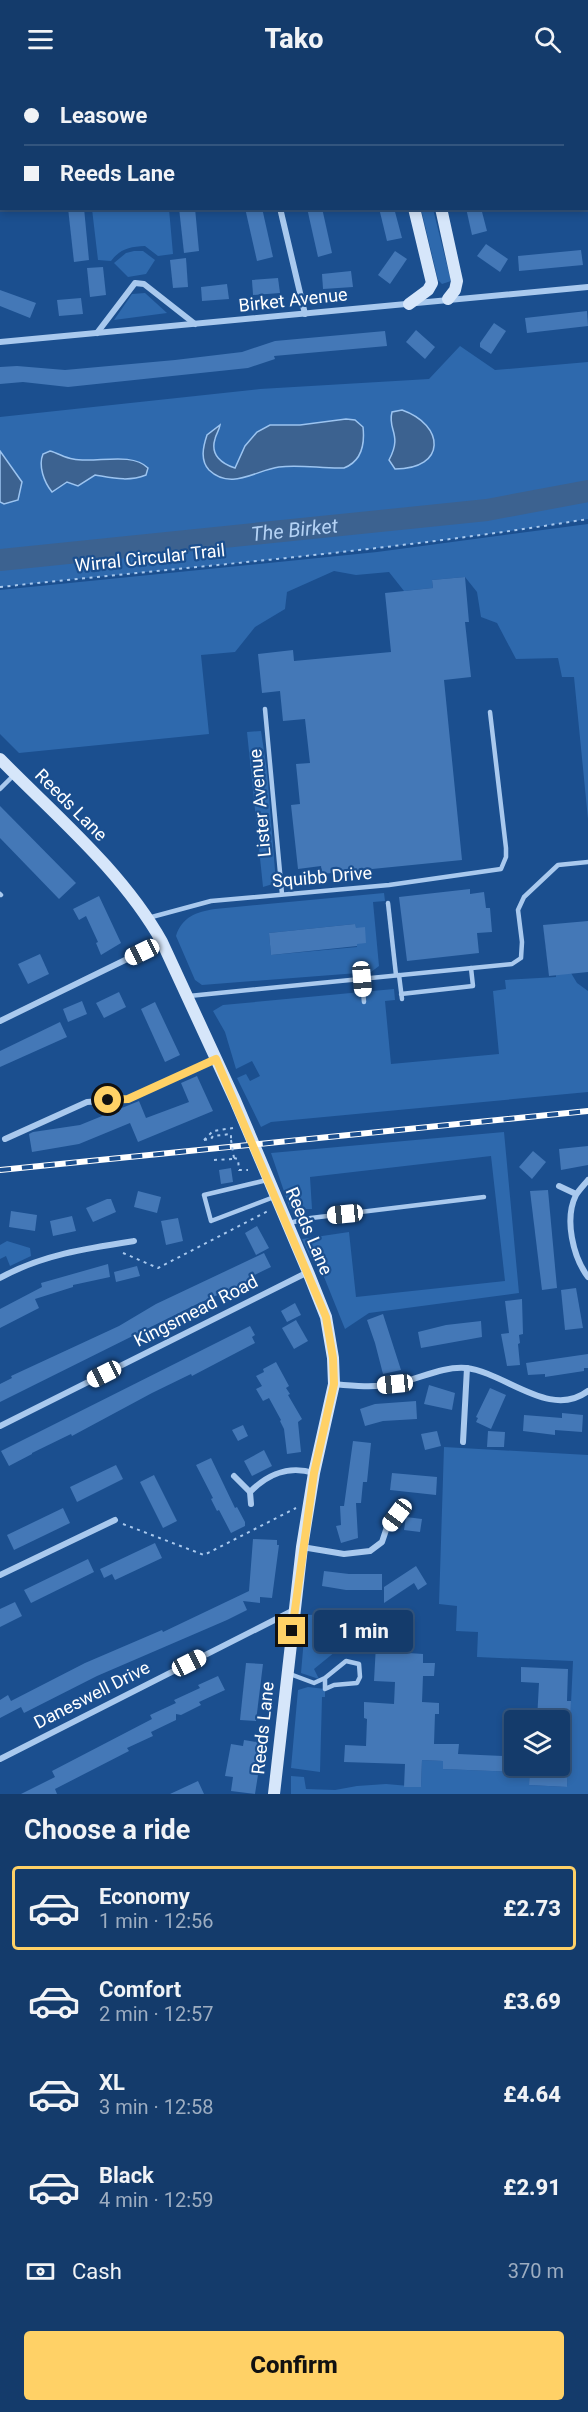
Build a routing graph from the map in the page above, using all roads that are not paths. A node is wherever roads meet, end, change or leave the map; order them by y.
1 (280, 210) edge
2 (414, 210) edge
3 (441, 210) edge
4 (588, 287) edge
5 (448, 299) junction
6 (409, 304) junction
7 (305, 314) junction
8 (195, 325) junction
9 (97, 333) junction
10 (0, 342) edge
11 (265, 709) dead end
12 (490, 712) dead end
13 (0, 759) edge
14 (15, 774) junction
15 (0, 789) edge
16 (588, 862) edge
17 (282, 894) junction
18 (388, 903) dead end
19 (148, 918) junction
20 (162, 942) junction
21 (471, 968) junction
22 (398, 975) junction
23 (362, 979) junction
24 (187, 996) junction
25 (364, 1002) dead end
26 (0, 1021) edge
27 (216, 1059) junction
28 (5, 1139) dead end
29 (267, 1180) junction
30 (588, 1180) edge
31 (560, 1186) dead end
32 (576, 1194) junction
33 (274, 1197) junction
34 (484, 1197) dead end
35 (287, 1224) junction
36 (134, 1241) dead end
37 (308, 1272) junction
38 (588, 1276) edge
39 (0, 1278) edge
40 (468, 1368) junction
41 (334, 1384) junction
42 (588, 1391) edge
43 (0, 1425) edge
44 (463, 1442) dead end
45 (314, 1473) junction
46 (234, 1476) dead end
47 (250, 1492) junction
48 (251, 1504) dead end
49 (397, 1515) dead end
50 (115, 1520) road end
51 (302, 1547) junction
52 (0, 1575) edge
53 (294, 1610) junction
54 (287, 1673) junction
55 (325, 1678) junction
56 (0, 1759) edge
57 (274, 1794) edge

1 - 7 street
2 - 6 street
3 - 5 street
4 - 5 street, Birket Avenue
5 - 6 street, Birket Avenue
6 - 7 street, Birket Avenue
7 - 8 street, Birket Avenue
8 - 9 street, Birket Avenue
8 - 9 street
9 - 10 street, Birket Avenue
11 - 17 lane, Lister Avenue
12 - 17 lane, Squibb Drive
13 - 14 street, Reeds Lane
14 - 15 lane
14 - 19 street, Reeds Lane
16 - 21 lane
17 - 19 lane, Squibb Drive
18 - 22 lane
19 - 20 street, Reeds Lane
20 - 24 street, Reeds Lane
20 - 26 street
21 - 22 lane
21 - 22 lane
22 - 23 lane
23 - 24 lane
23 - 25 lane
24 - 27 street, Reeds Lane
27 - 28 street
27 - 29 street, Reeds Lane
29 - 33 street, Reeds Lane
29 - 33 lane
30 - 32 street
31 - 32 street
32 - 38 street
33 - 35 street, Reeds Lane
34 - 35 lane
35 - 37 street, Reeds Lane
36 - 39 street
37 - 41 street, Reeds Lane
37 - 43 street, Kingsmead Road
40 - 41 street
40 - 42 street
40 - 44 street
41 - 45 street, Reeds Lane
45 - 47 street
45 - 51 street, Reeds Lane
46 - 47 street
47 - 48 street
49 - 51 street
50 - 52 street
51 - 53 street, Reeds Lane
53 - 54 street, Reeds Lane
53 - 56 street, Daneswell Drive
54 - 55 lane
54 - 57 street, Reeds Lane
55 - 55 lane

